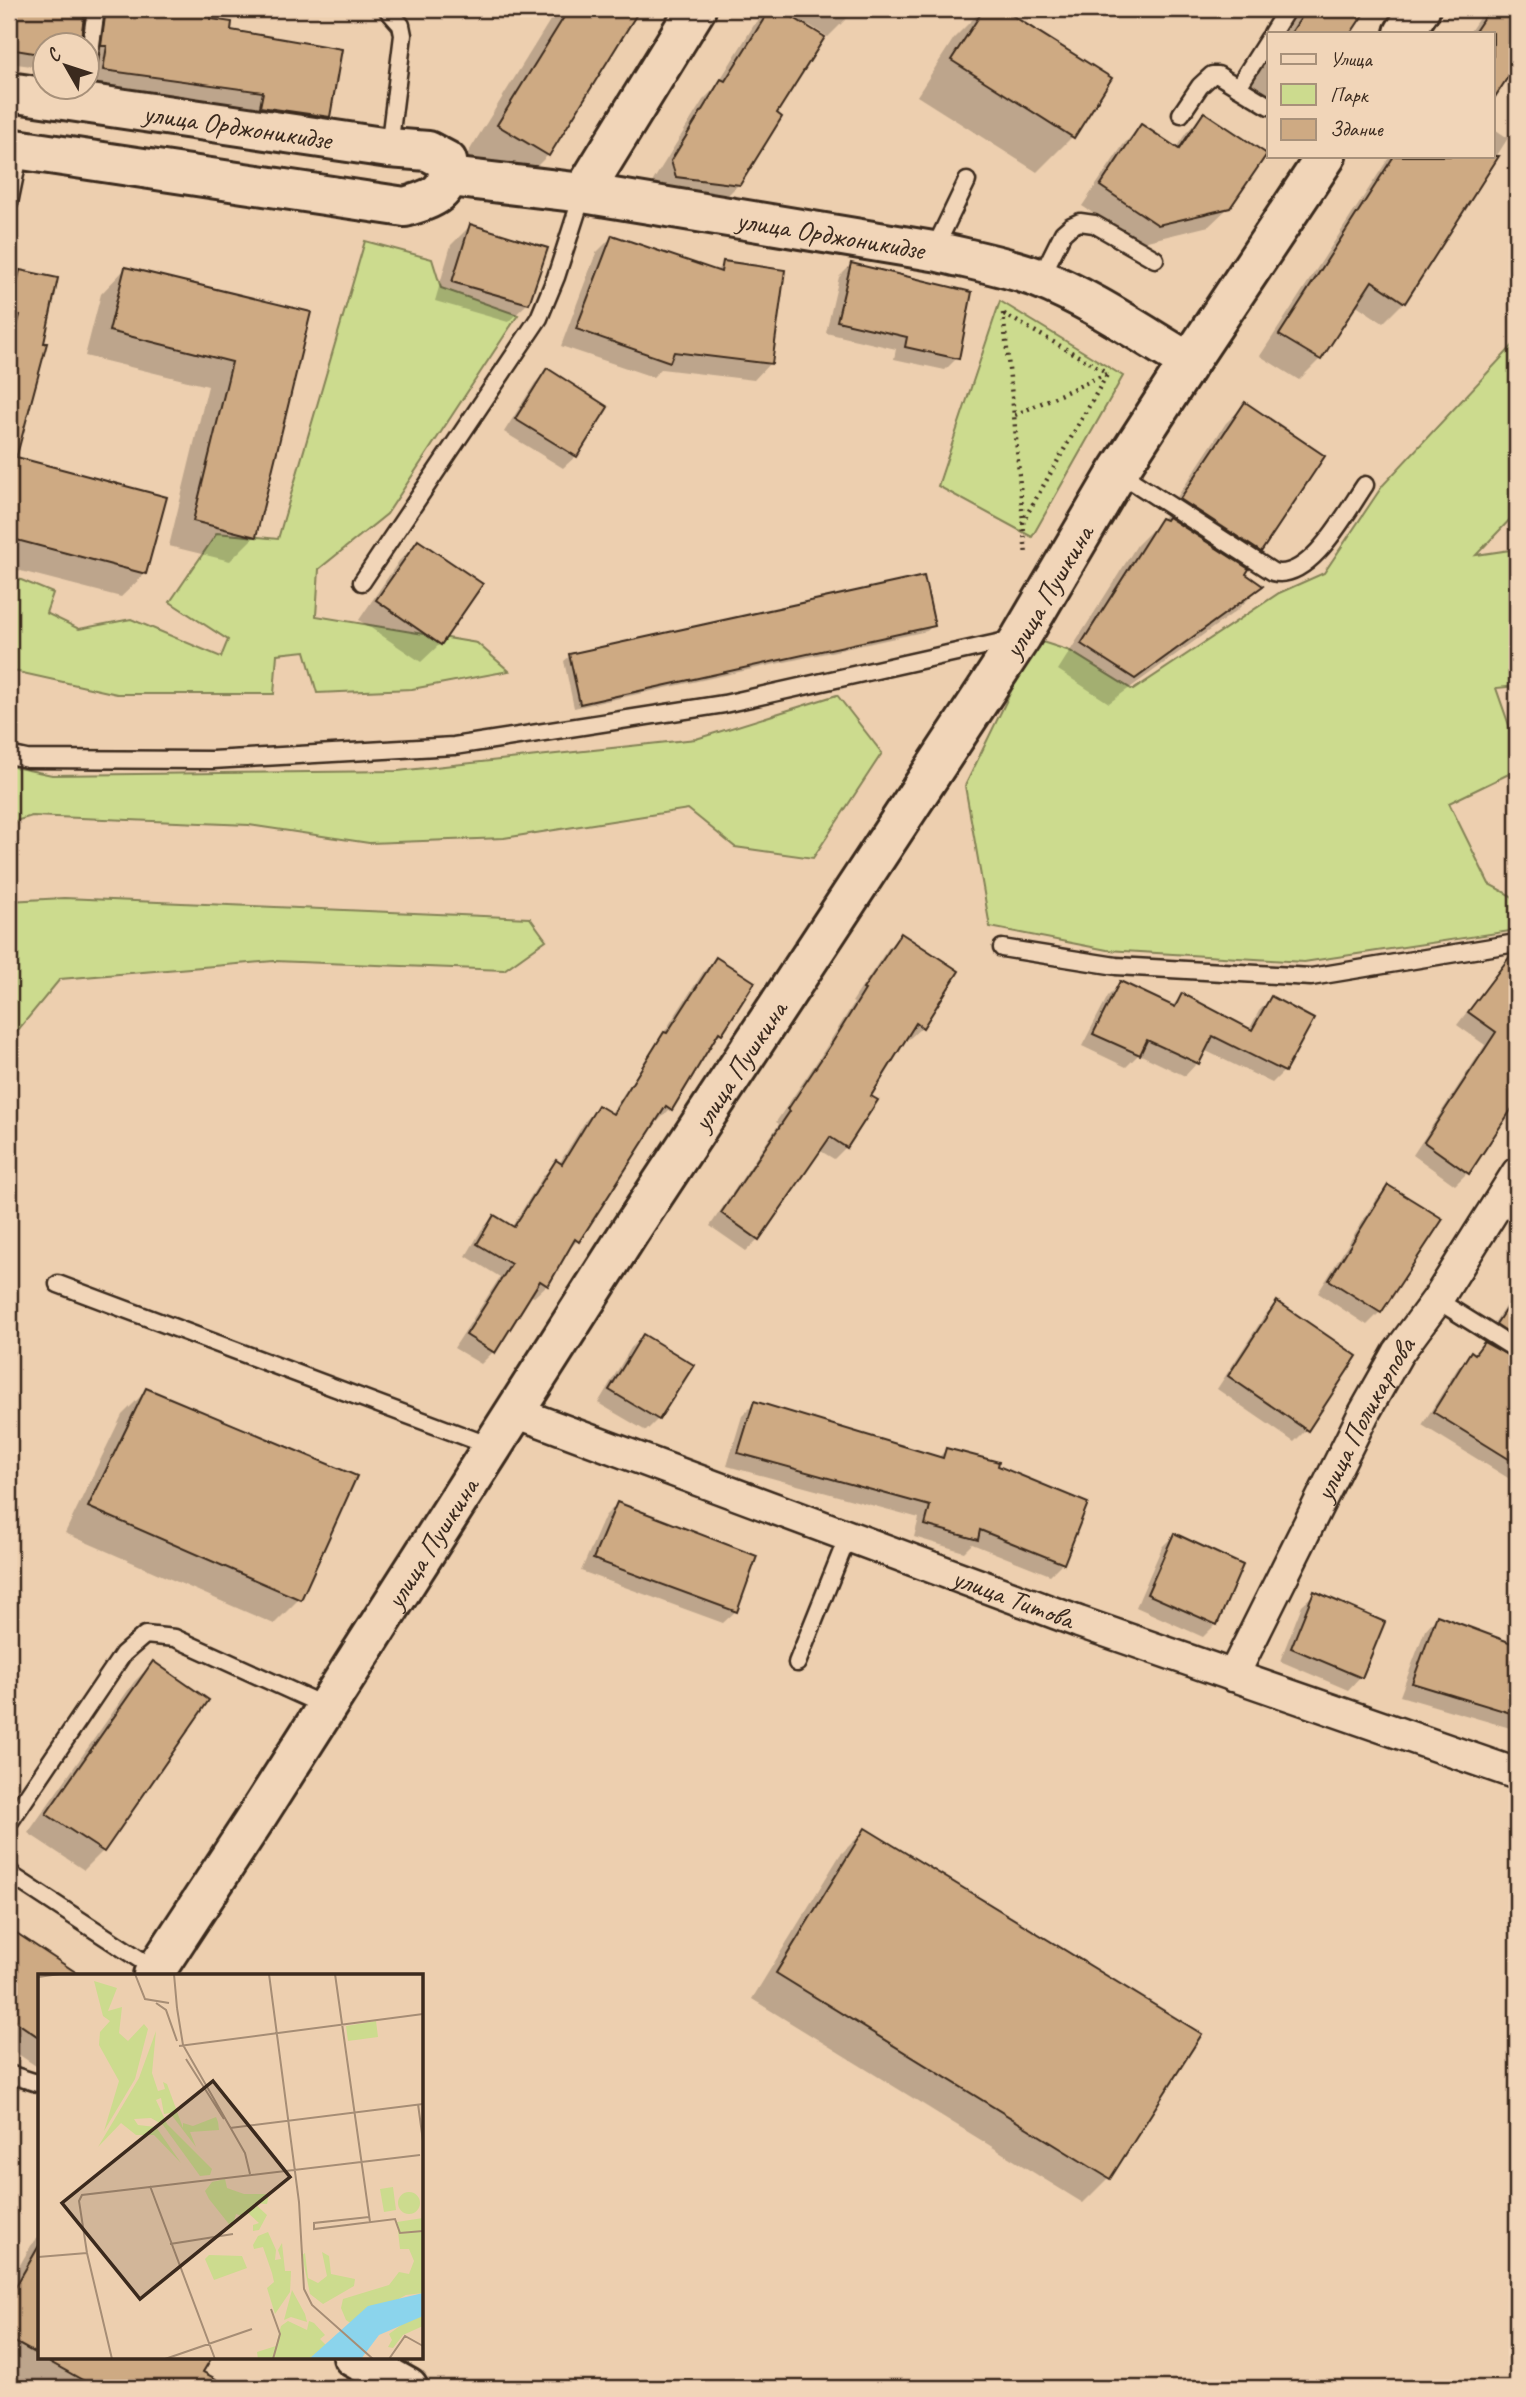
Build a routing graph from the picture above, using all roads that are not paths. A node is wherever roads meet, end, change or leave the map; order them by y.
1 (96, 9) edge
2 (387, 9) edge
3 (696, 9) edge
4 (1287, 9) edge
5 (1420, 9) edge
6 (93, 32) edge
7 (1273, 32) edge
8 (1405, 32) edge
9 (1267, 41) edge
10 (1238, 87) junction
11 (9, 92) edge
12 (32, 93) edge
13 (102, 98) edge
14 (1267, 105) edge
15 (1181, 114) dead end
16 (389, 148) junction
17 (14, 149) edge
18 (1325, 158) edge
19 (450, 177) junction
20 (967, 181) dead end
21 (583, 193) junction
22 (9, 203) edge
23 (933, 251) junction
24 (1155, 259) dead end
25 (1040, 279) junction
26 (1189, 362) junction
27 (1118, 472) junction
28 (1365, 485) dead end
29 (362, 582) dead end
30 (1021, 638) junction
31 (9, 755) edge
32 (1517, 946) edge
33 (1002, 948) dead end
34 (1513, 1188) edge
35 (58, 1284) dead end
36 (1437, 1300) junction
37 (1517, 1350) edge
38 (515, 1412) junction
39 (492, 1447) junction
40 (848, 1536) junction
41 (797, 1662) dead end
42 (1233, 1676) junction
43 (327, 1707) junction
44 (1517, 1774) edge
45 (9, 1822) edge
46 (9, 1870) edge
47 (154, 1972) edge
48 (9, 2074) edge
49 (38, 2083) edge
50 (355, 2358) edge
51 (408, 2388) edge

1 - 6 lane
2 - 16 lane
3 - 21 street
4 - 7 lane
5 - 8 street
9 - 10 lane
10 - 14 lane
10 - 15 lane
11 - 12 street, улица Орджоникидзе
13 - 16 street, улица Орджоникидзе
16 - 19 street, улица Орджоникидзе
17 - 19 street, улица Орджоникидзе
17 - 22 lane
18 - 26 street, улица Пушкина
19 - 21 street, улица Орджоникидзе
20 - 23 lane
21 - 23 street, улица Орджоникидзе
21 - 29 lane
23 - 25 street, улица Орджоникидзе
24 - 25 lane
25 - 26 street, улица Орджоникидзе
26 - 27 street, улица Пушкина
27 - 28 lane
27 - 30 street, улица Пушкина
30 - 31 lane
30 - 38 street, улица Пушкина
32 - 33 lane
34 - 36 street, улица Поликарпова
35 - 39 lane
36 - 37 lane
36 - 42 street, улица Поликарпова
38 - 39 street, улица Пушкина
38 - 40 street, улица Титова
39 - 43 street, улица Пушкина
40 - 41 lane
40 - 42 street, улица Титова
42 - 44 street, улица Титова
43 - 45 lane
43 - 47 street, улица Пушкина
46 - 47 lane
48 - 49 lane
50 - 51 street

